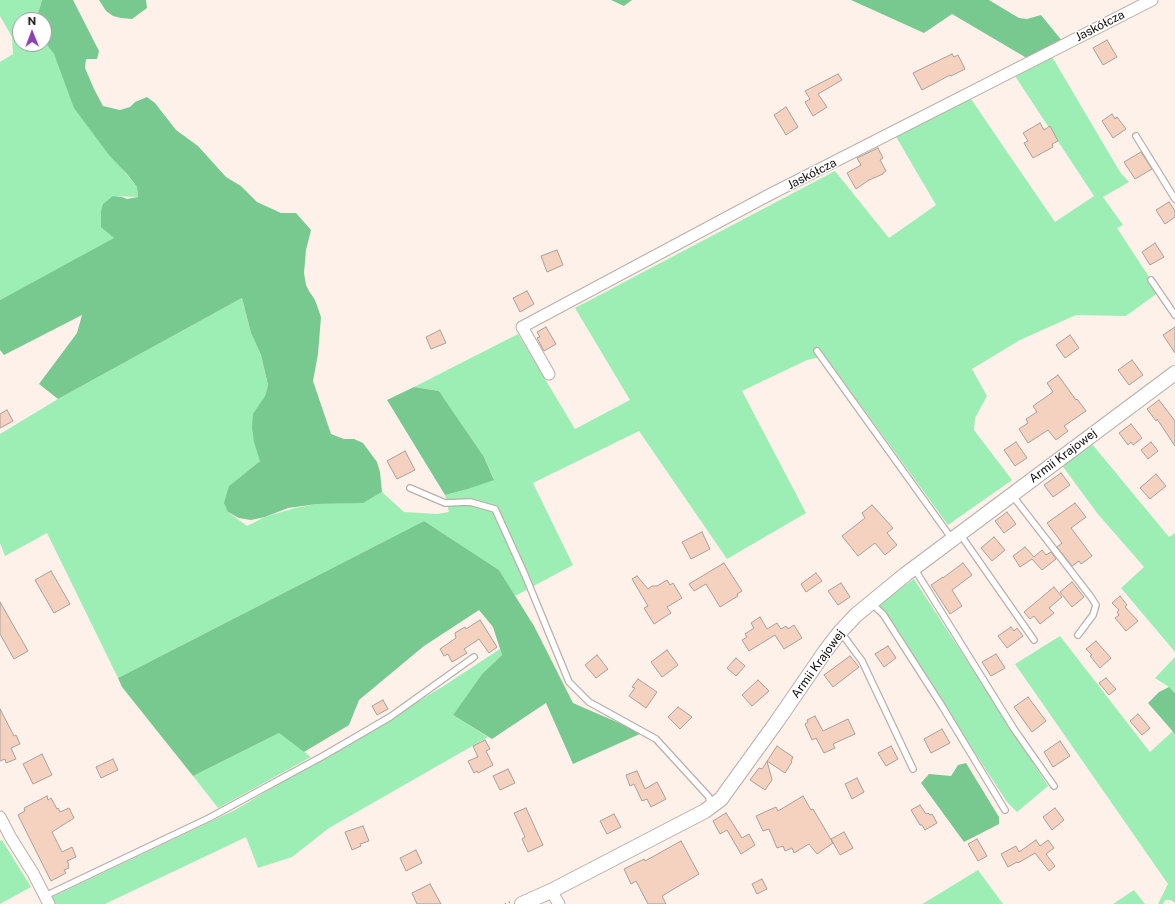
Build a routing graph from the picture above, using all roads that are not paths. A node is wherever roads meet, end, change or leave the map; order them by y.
1 (1152, 0) edge
2 (1136, 136) dead end
3 (1175, 199) edge
4 (1150, 280) dead end
5 (1175, 315) edge
6 (817, 351) dead end
7 (1175, 373) edge
8 (549, 374) dead end
9 (410, 488) dead end
10 (1011, 495) junction
11 (956, 536) junction
12 (914, 568) junction
13 (871, 603) junction
14 (838, 635) junction
15 (1078, 635) dead end
16 (1034, 640) dead end
17 (474, 657) dead end
18 (913, 769) dead end
19 (1054, 786) dead end
20 (710, 807) junction
21 (1005, 810) dead end
22 (0, 817) edge
23 (551, 891) junction
24 (47, 900) edge
25 (522, 904) edge
26 (559, 904) edge

1 - 8 street, Jaskółcza
2 - 3 lane
4 - 5 lane
6 - 11 lane
7 - 10 street, Armii Krajowej
9 - 20 lane
10 - 11 street, Armii Krajowej
10 - 15 lane
11 - 12 street, Armii Krajowej
11 - 16 lane
12 - 13 street, Armii Krajowej
12 - 19 lane
13 - 14 street, Armii Krajowej
13 - 21 lane
14 - 18 lane
14 - 20 street, Armii Krajowej
17 - 24 lane
20 - 23 street, Armii Krajowej
22 - 24 street
23 - 25 street, Armii Krajowej
23 - 26 street

